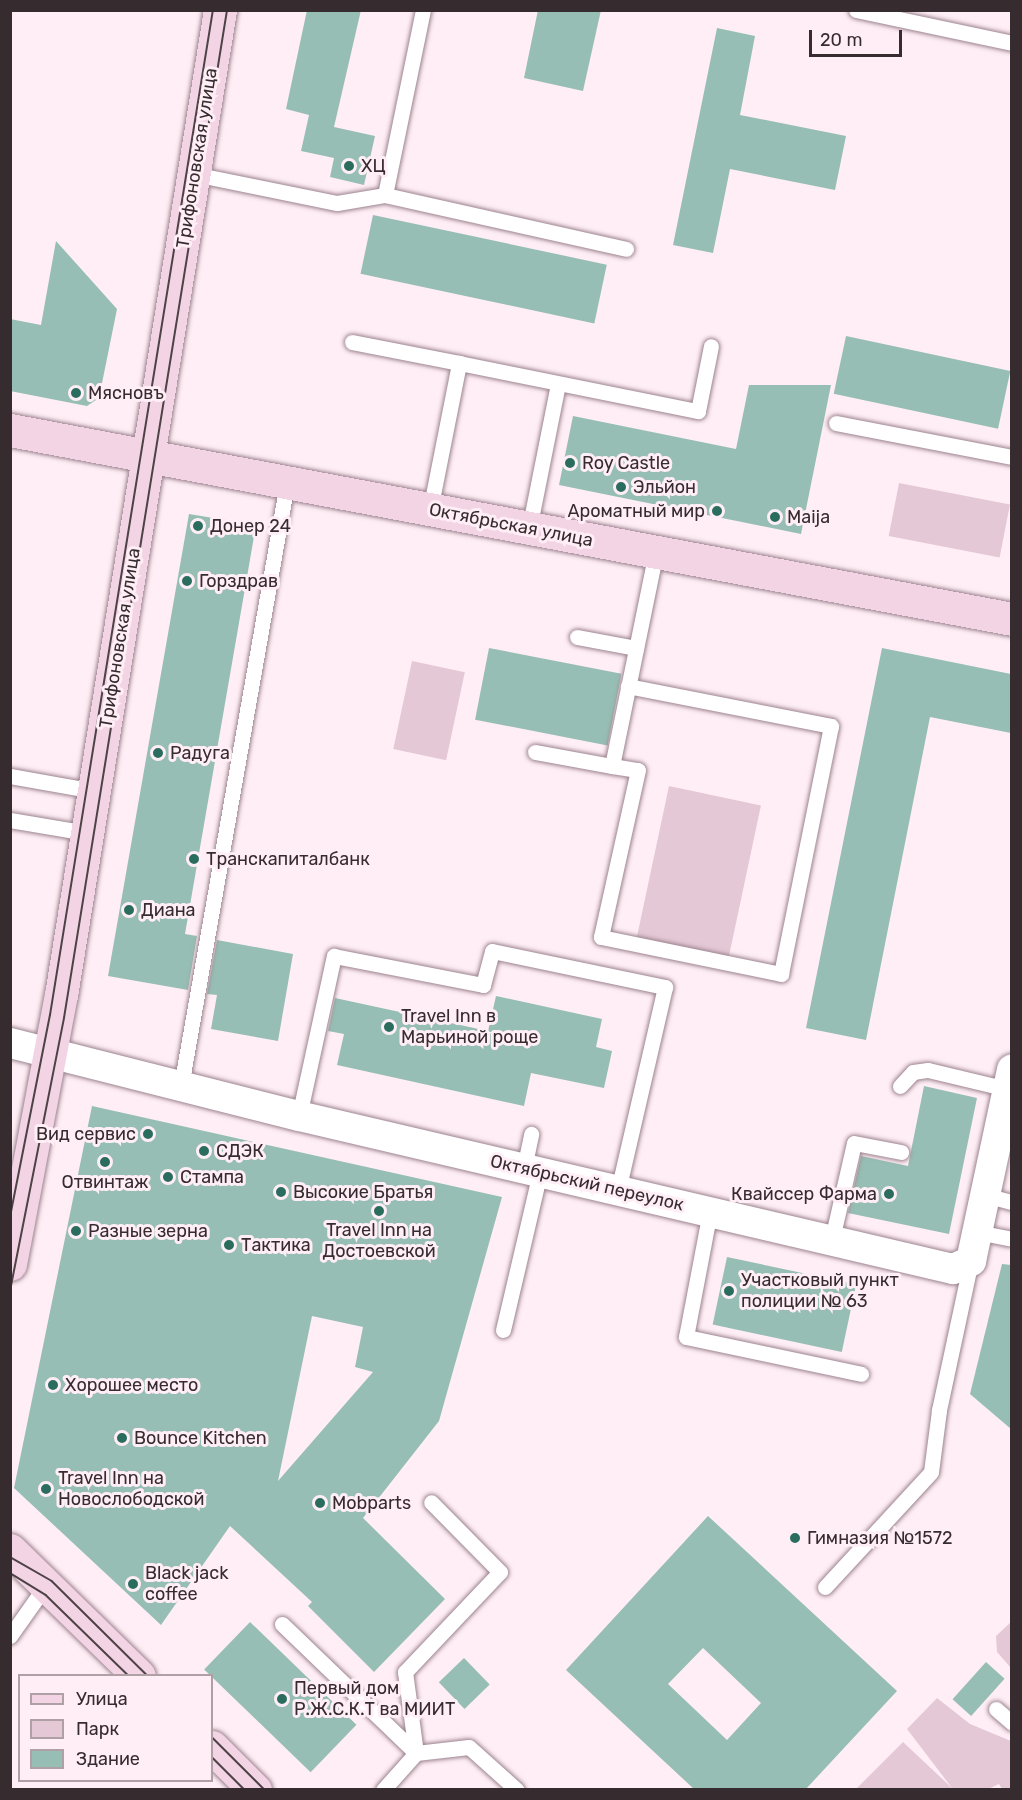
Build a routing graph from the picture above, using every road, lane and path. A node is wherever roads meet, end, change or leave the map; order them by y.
1 (220, 10) edge
2 (423, 10) edge
3 (856, 10) edge
4 (1011, 43) edge
5 (194, 174) junction
6 (384, 195) junction
7 (626, 249) dead end
8 (352, 342) dead end
9 (711, 346) dead end
10 (459, 363) junction
11 (558, 384) junction
12 (836, 423) dead end
13 (10, 430) edge
14 (1011, 457) edge
15 (150, 458) junction
16 (287, 483) junction
17 (430, 510) junction
18 (529, 529) junction
19 (656, 552) junction
20 (1011, 620) edge
21 (577, 637) dead end
22 (636, 648) junction
23 (628, 686) junction
24 (536, 752) dead end
25 (612, 766) junction
26 (10, 776) edge
27 (94, 791) junction
28 (10, 820) edge
29 (87, 833) junction
30 (10, 1043) edge
31 (51, 1053) junction
32 (1010, 1082) edge
33 (181, 1086) junction
34 (900, 1086) dead end
35 (299, 1116) junction
36 (531, 1134) dead end
37 (901, 1152) dead end
38 (532, 1170) junction
39 (618, 1190) junction
40 (998, 1198) edge
41 (710, 1211) junction
42 (977, 1232) junction
43 (1009, 1238) dead end
44 (832, 1239) junction
45 (971, 1261) junction
46 (10, 1264) edge
47 (503, 1330) dead end
48 (861, 1374) dead end
49 (431, 1502) dead end
50 (10, 1550) edge
51 (46, 1585) junction
52 (825, 1587) dead end
53 (282, 1624) dead end
54 (10, 1636) edge
55 (137, 1674) edge
56 (996, 1709) dead end
57 (1011, 1723) edge
58 (213, 1748) edge
59 (417, 1753) junction
60 (242, 1785) edge
61 (383, 1790) edge
62 (517, 1790) edge

1 - 5 street, Трифоновская улица
2 - 6 lane
3 - 4 lane
5 - 6 lane
5 - 15 street, Трифоновская улица
6 - 7 lane
8 - 10 lane
9 - 11 lane
10 - 11 lane
10 - 17 lane
11 - 18 lane
12 - 14 lane
13 - 15 street, Октябрьская улица
15 - 16 street, Октябрьская улица
15 - 27 street, Трифоновская улица
16 - 17 street, Октябрьская улица
16 - 33 lane
17 - 18 street, Октябрьская улица
18 - 19 street, Октябрьская улица
19 - 20 street, Октябрьская улица
19 - 22 lane
21 - 22 lane
22 - 23 lane
23 - 25 lane
23 - 25 lane
24 - 25 lane
26 - 27 lane
27 - 29 street, Трифоновская улица
28 - 29 lane
29 - 31 street, Трифоновская улица
30 - 31 street, Октябрьский переулок
31 - 33 street, Октябрьский переулок
31 - 46 street, Трифоновская улица
32 - 34 lane
32 - 40 street
33 - 35 street, Октябрьский переулок
35 - 38 street, Октябрьский переулок
35 - 39 lane
36 - 38 lane
37 - 44 lane
38 - 39 street, Октябрьский переулок
38 - 47 lane
39 - 41 street, Октябрьский переулок
40 - 42 street
41 - 44 street, Октябрьский переулок
41 - 48 lane
42 - 43 lane
42 - 45 street
44 - 45 street, Октябрьский переулок
45 - 52 lane
49 - 59 lane
50 - 51 street
51 - 54 lane
51 - 55 street
53 - 59 lane
56 - 57 lane
58 - 60 street
59 - 61 lane
59 - 62 lane

